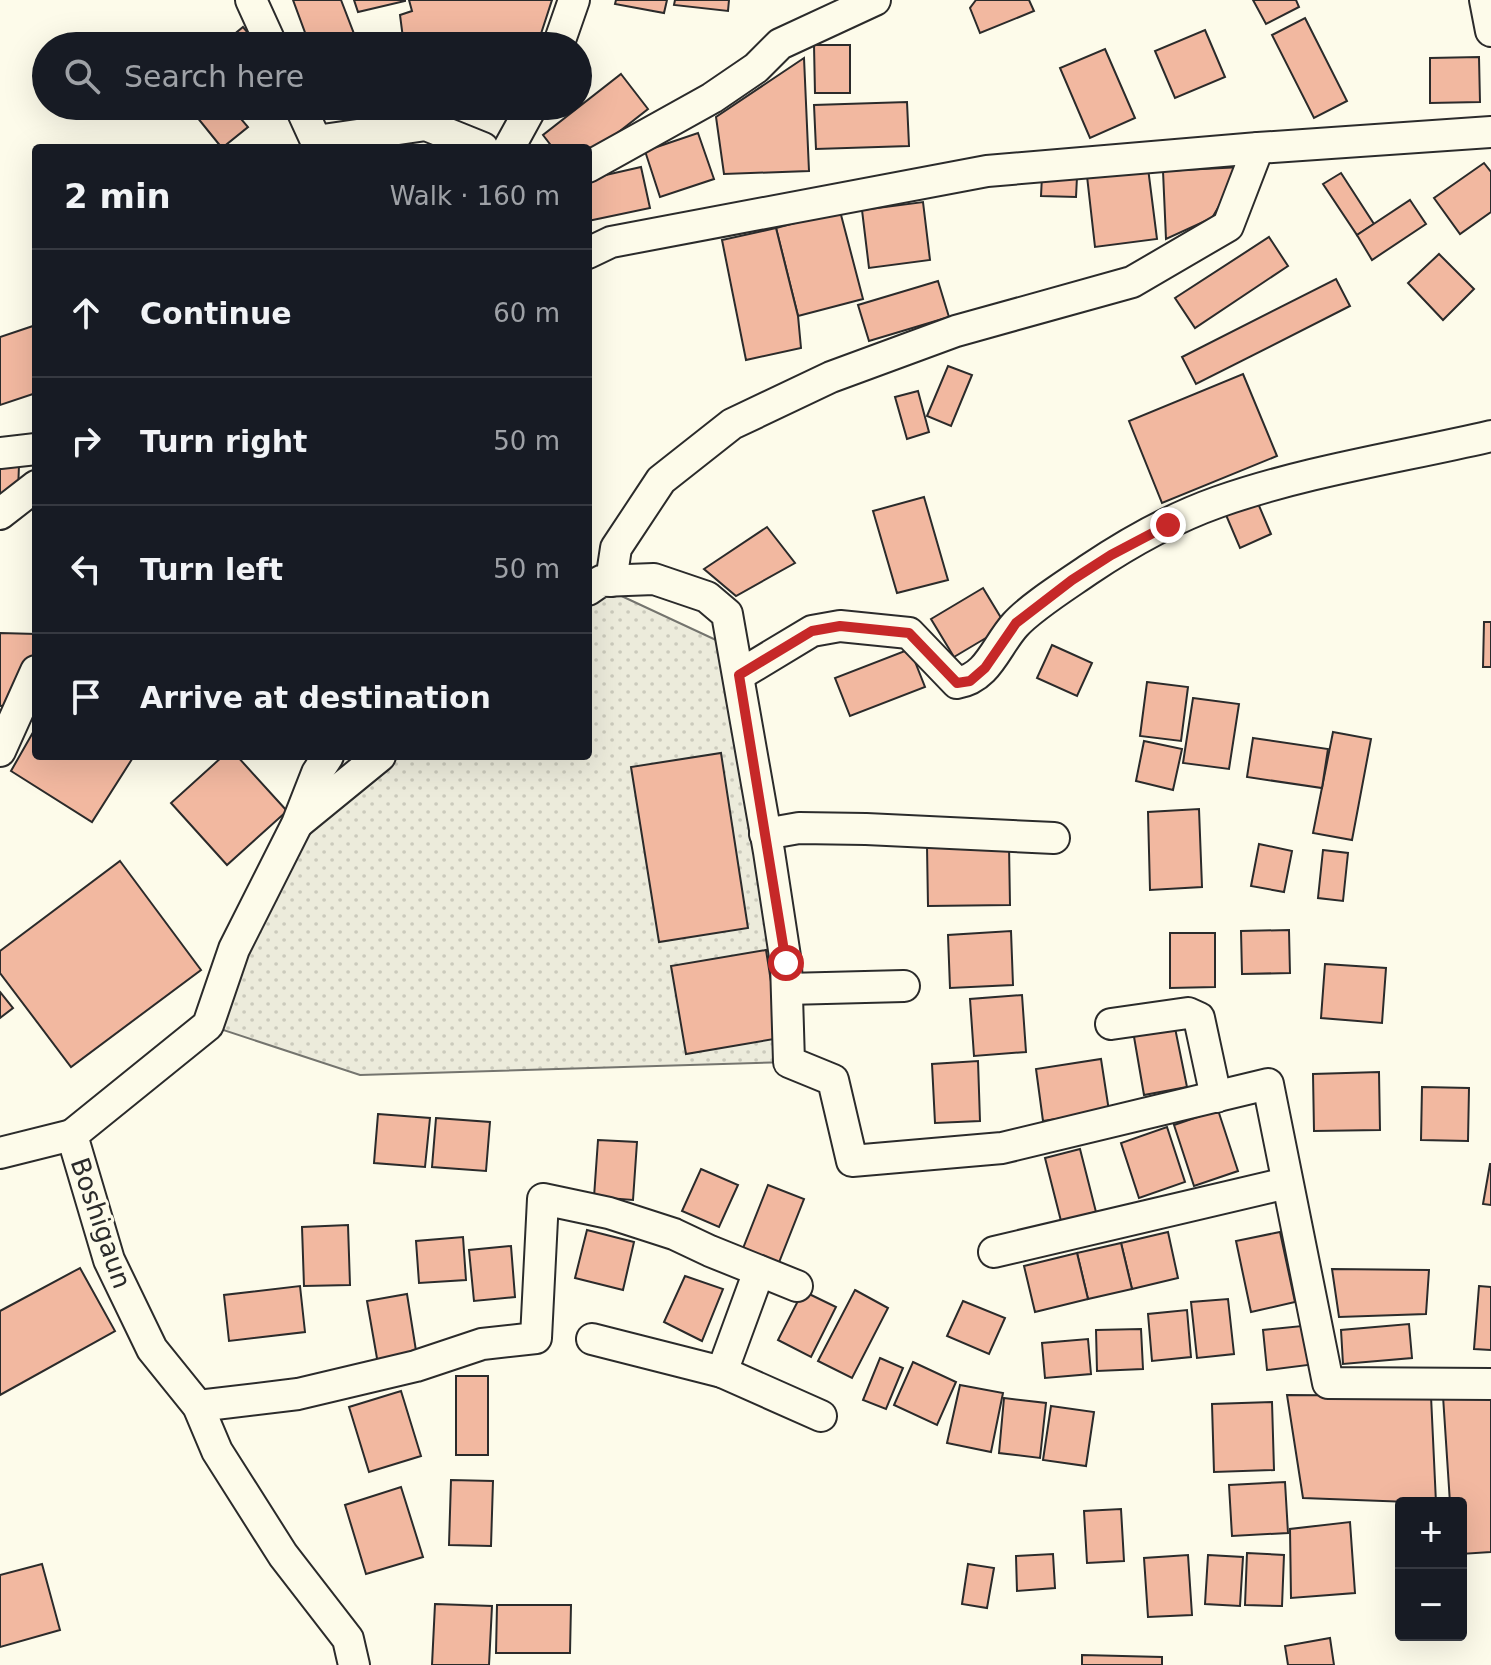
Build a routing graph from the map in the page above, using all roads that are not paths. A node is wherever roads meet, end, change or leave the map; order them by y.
1 (251, 0) edge
2 (574, 0) edge
3 (875, 0) edge
4 (1485, 0) edge
5 (1491, 31) edge
6 (266, 32) edge
7 (563, 32) edge
8 (306, 120) edge
9 (524, 120) edge
10 (1491, 132) edge
11 (473, 144) edge
12 (511, 144) edge
13 (1258, 148) junction
14 (592, 165) edge
15 (592, 251) edge
16 (1491, 436) edge
17 (32, 449) edge
18 (0, 453) edge
19 (32, 489) edge
20 (0, 514) edge
21 (600, 586) edge
22 (739, 675) junction
23 (32, 680) edge
24 (0, 751) edge
25 (325, 760) edge
26 (375, 760) edge
27 (297, 824) junction
28 (765, 834) junction
29 (1054, 838) dead end
30 (904, 986) dead end
31 (787, 989) junction
32 (1111, 1024) dead end
33 (1216, 1097) junction
34 (72, 1135) junction
35 (0, 1153) edge
36 (1287, 1183) junction
37 (994, 1252) dead end
38 (759, 1271) junction
39 (797, 1286) dead end
40 (592, 1339) dead end
41 (722, 1372) junction
42 (1491, 1384) edge
43 (198, 1406) junction
44 (821, 1416) dead end
45 (354, 1665) edge

1 - 6 street
2 - 7 street
3 - 14 street
4 - 5 street
8 - 11 street
9 - 12 street
10 - 13 street
13 - 15 street
13 - 21 street
16 - 22 street
17 - 18 street
19 - 20 street
21 - 22 street
22 - 28 street
23 - 24 street
25 - 27 street, Boshigaun
26 - 27 street
27 - 34 street, Boshigaun
28 - 29 street
28 - 31 street
30 - 31 street
31 - 33 street
32 - 33 street
33 - 36 street
34 - 35 street
34 - 43 street, Boshigaun
36 - 37 street
36 - 42 street
38 - 39 street
38 - 41 street
38 - 43 street
40 - 41 street
41 - 44 street
43 - 45 street, Boshigaun

